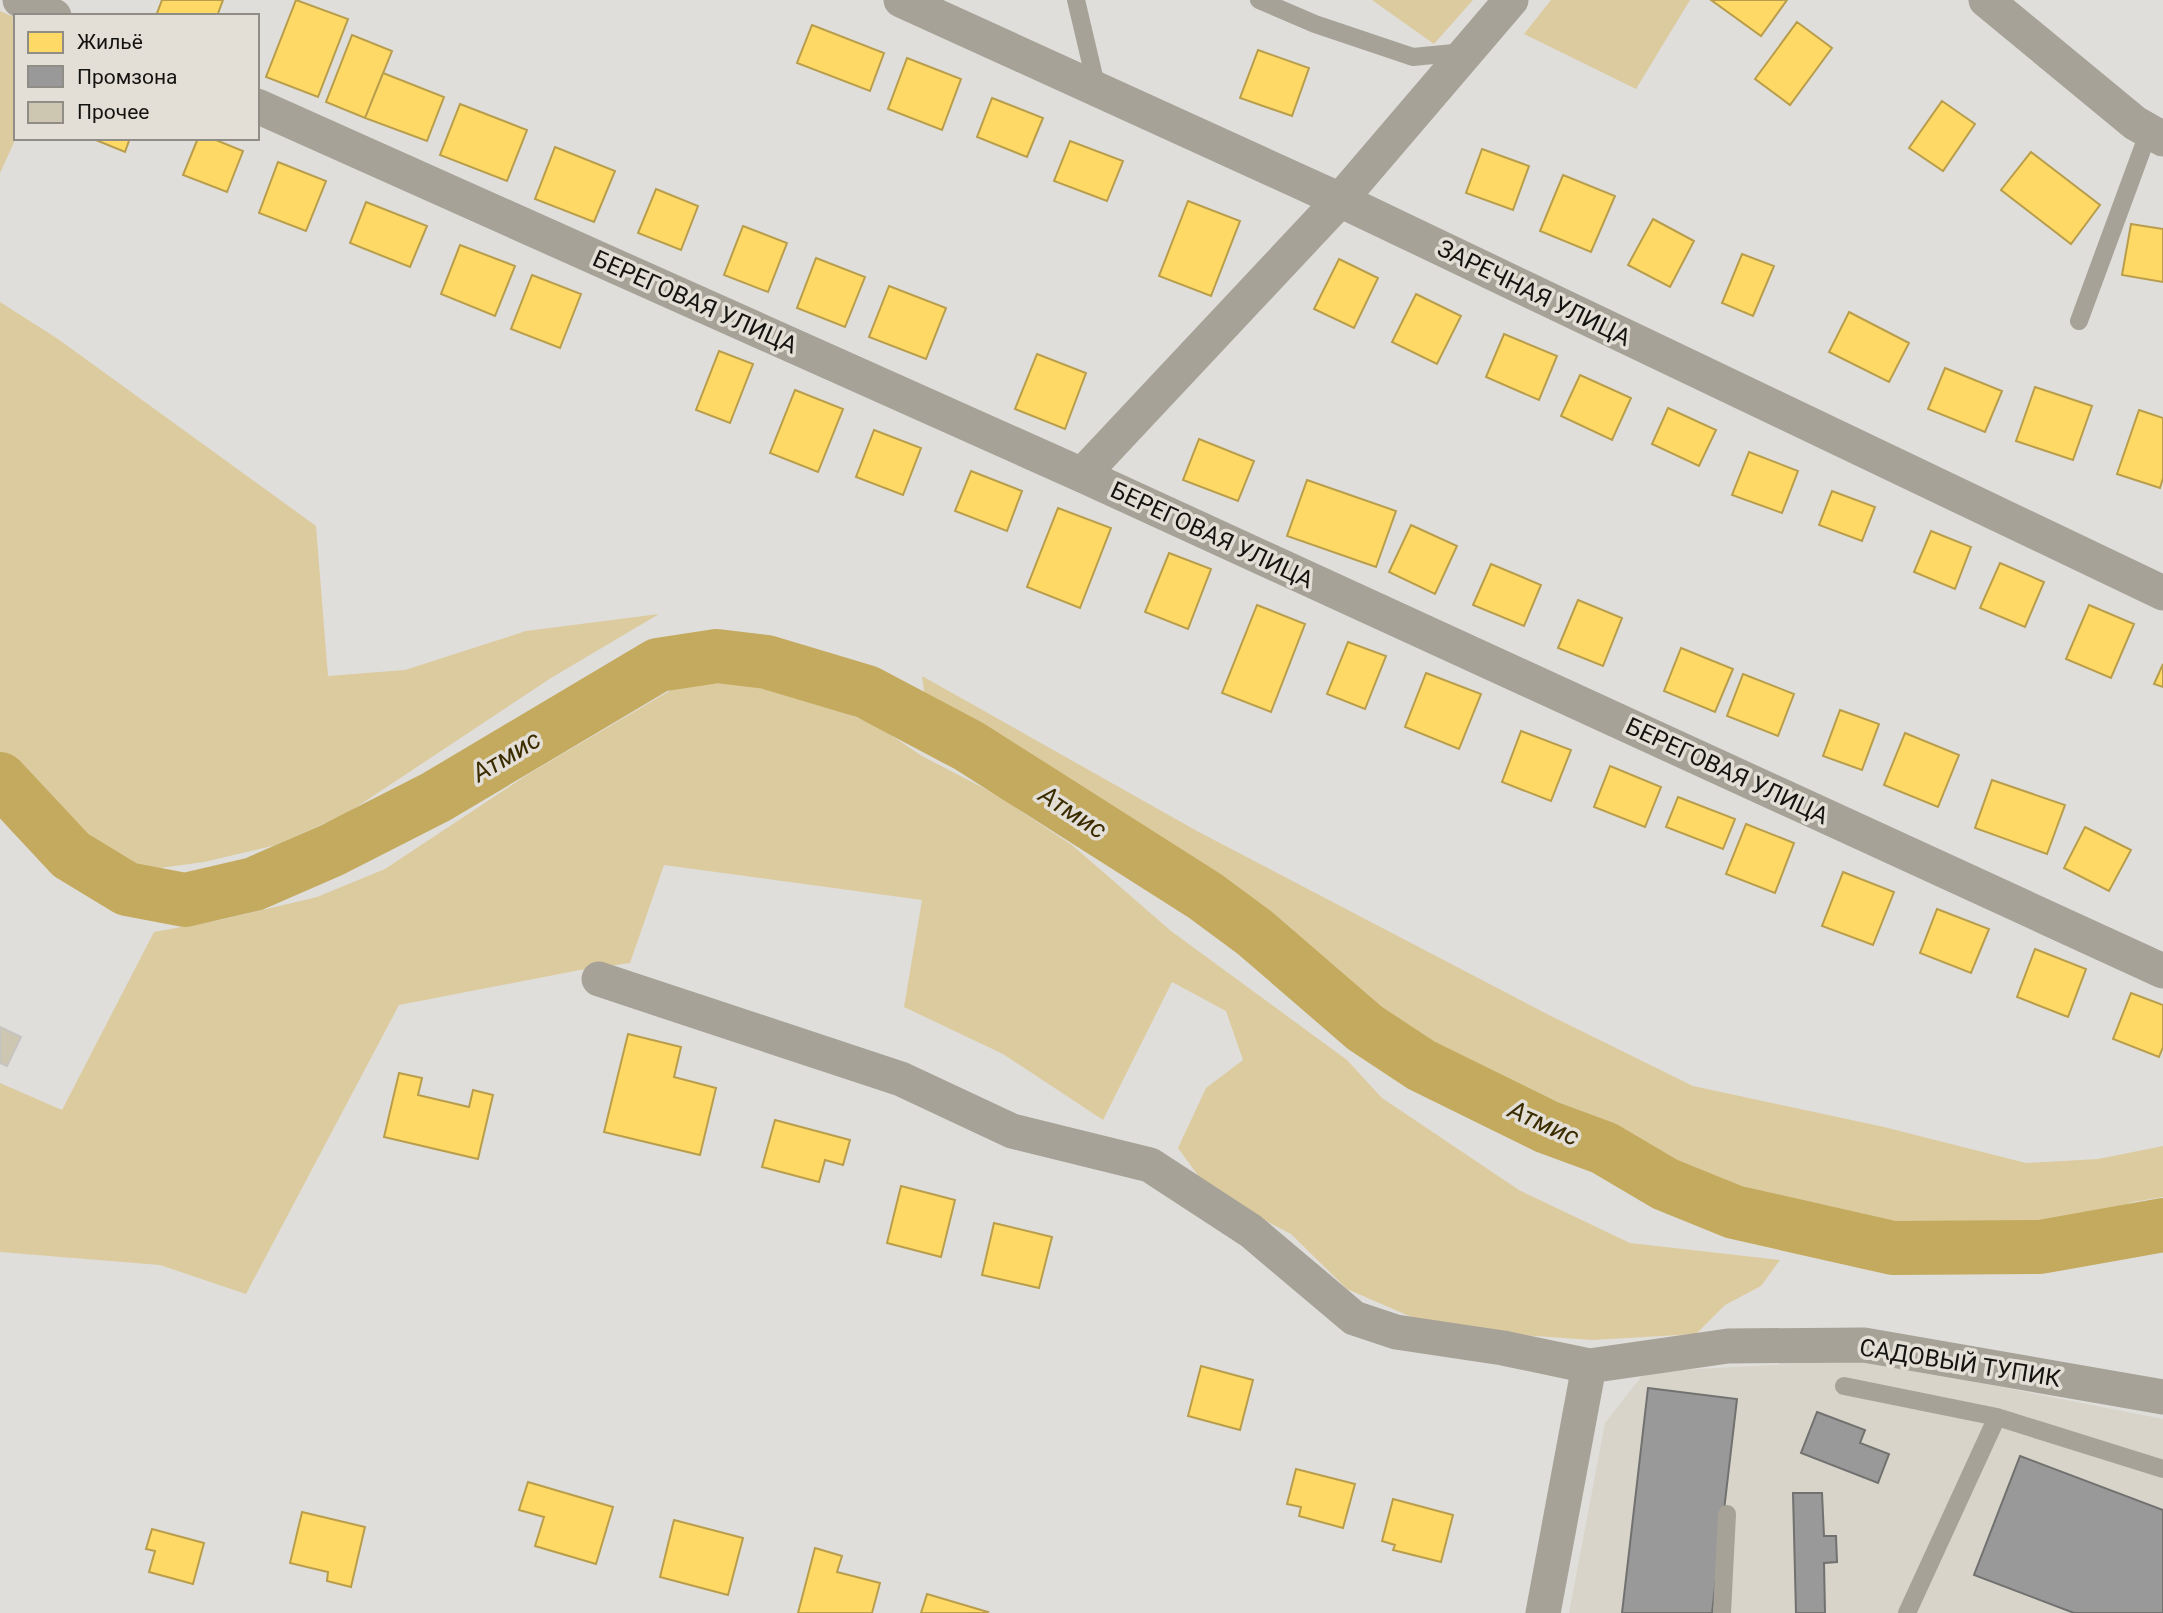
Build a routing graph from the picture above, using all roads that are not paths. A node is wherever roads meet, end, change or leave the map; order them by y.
1 (20, 0) edge
2 (901, 0) edge
3 (1076, 0) edge
4 (1259, 0) edge
5 (1511, 0) edge
6 (1986, 0) edge
7 (50, 14) edge
8 (1467, 51) junction
9 (1097, 89) junction
10 (259, 107) edge
11 (2156, 135) edge
12 (1340, 200) junction
13 (2079, 321) dead end
14 (1082, 475) junction
15 (2163, 593) edge
16 (2163, 971) edge
17 (599, 979) dead end
18 (1589, 1366) junction
19 (1844, 1386) dead end
20 (2163, 1397) edge
21 (1997, 1417) junction
22 (2163, 1469) edge
23 (1727, 1514) dead end
24 (1543, 1613) edge
25 (1722, 1613) edge
26 (1907, 1613) edge

1 - 7 street
2 - 9 street, ЗАРЕЧНАЯ УЛИЦА
3 - 9 lane
4 - 8 lane
5 - 8 street
6 - 11 street
8 - 12 street
9 - 12 street, ЗАРЕЧНАЯ УЛИЦА
10 - 14 street, БЕРЕГОВАЯ УЛИЦА
11 - 13 lane
12 - 14 street
12 - 15 street, ЗАРЕЧНАЯ УЛИЦА
14 - 16 street, БЕРЕГОВАЯ УЛИЦА
17 - 18 street
18 - 20 street, САДОВЫЙ ТУПИК
18 - 24 street
19 - 21 lane
21 - 22 lane
21 - 26 lane
23 - 25 lane

